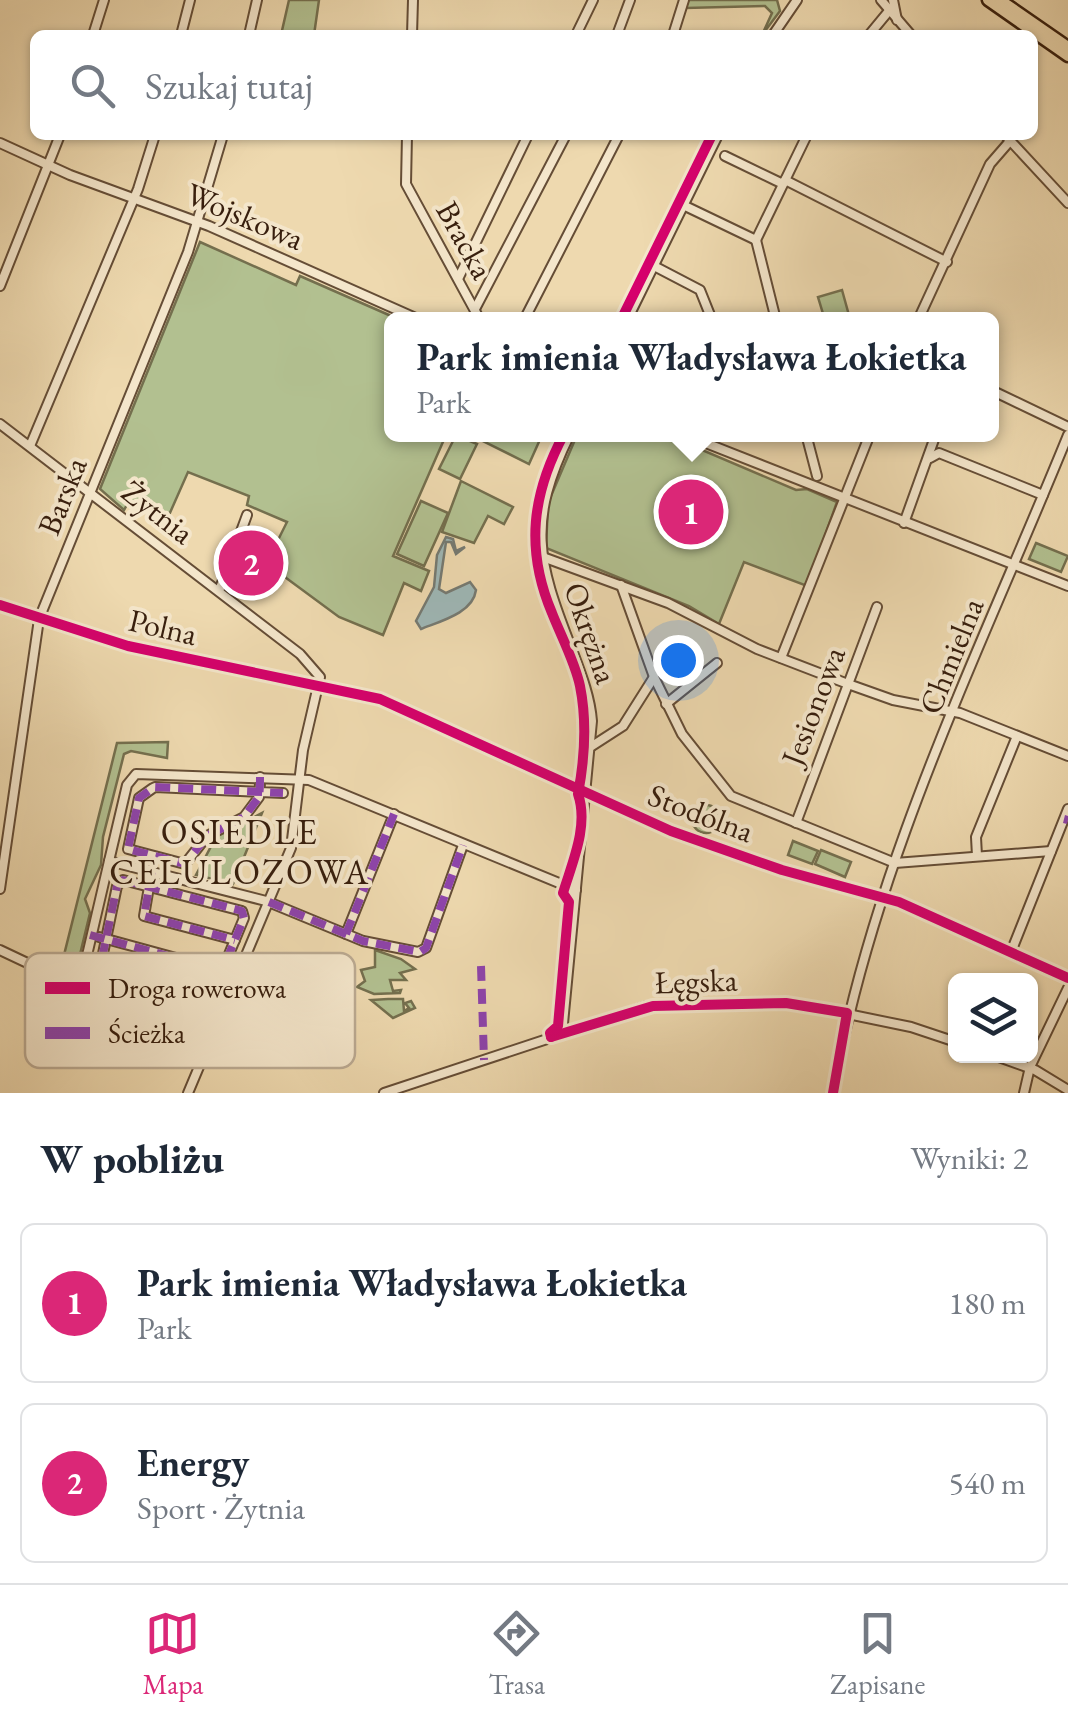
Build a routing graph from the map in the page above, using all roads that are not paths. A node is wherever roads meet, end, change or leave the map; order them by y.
1 (104, 0) edge
2 (190, 0) edge
3 (257, 0) edge
4 (414, 0) edge
5 (593, 0) edge
6 (630, 0) edge
7 (684, 0) edge
8 (795, 0) edge
9 (882, 0) edge
10 (893, 0) edge
11 (988, 0) edge
12 (1000, 0) edge
13 (888, 12) junction
14 (898, 22) junction
15 (95, 30) edge
16 (182, 30) edge
17 (250, 30) edge
18 (412, 30) edge
19 (578, 30) edge
20 (620, 30) edge
21 (675, 30) edge
22 (777, 30) edge
23 (874, 30) edge
24 (906, 30) edge
25 (1031, 30) edge
26 (1038, 35) edge
27 (1068, 48) edge
28 (1068, 56) edge
29 (58, 140) edge
30 (153, 140) edge
31 (223, 140) edge
32 (407, 140) edge
33 (526, 140) edge
34 (563, 140) edge
35 (617, 140) edge
36 (716, 140) edge
37 (805, 140) edge
38 (1006, 140) edge
39 (1009, 140) edge
40 (0, 143) edge
41 (726, 156) dead end
42 (48, 166) junction
43 (784, 182) junction
44 (134, 199) junction
45 (1068, 203) edge
46 (683, 206) junction
47 (199, 222) junction
48 (756, 240) junction
49 (947, 262) junction
50 (654, 266) junction
51 (459, 277) junction
52 (0, 286) edge
53 (475, 309) junction
54 (402, 312) edge
55 (476, 312) edge
56 (528, 312) edge
57 (631, 312) edge
58 (709, 312) edge
59 (774, 312) edge
60 (922, 312) edge
61 (999, 394) edge
62 (0, 424) edge
63 (1068, 427) edge
64 (1068, 435) edge
65 (567, 442) edge
66 (709, 442) edge
67 (808, 442) edge
68 (867, 442) edge
69 (934, 442) edge
70 (30, 446) junction
71 (930, 458) junction
72 (816, 476) dead end
73 (90, 491) junction
74 (1044, 495) junction
75 (845, 500) junction
76 (247, 515) dead end
77 (904, 523) junction
78 (540, 556) junction
79 (1014, 566) junction
80 (621, 585) junction
81 (1068, 586) edge
82 (219, 590) junction
83 (0, 605) edge
84 (877, 606) dead end
85 (39, 619) junction
86 (781, 658) junction
87 (717, 663) dead end
88 (654, 677) junction
89 (848, 684) junction
90 (320, 686) junction
91 (666, 704) junction
92 (955, 713) junction
93 (1018, 736) junction
94 (592, 746) junction
95 (1068, 756) edge
96 (260, 777) junction
97 (300, 778) junction
98 (260, 792) junction
99 (282, 793) dead end
100 (588, 794) junction
101 (1068, 809) edge
102 (394, 814) junction
103 (1066, 820) edge
104 (796, 823) junction
105 (117, 827) junction
106 (131, 830) junction
107 (462, 844) junction
108 (1051, 851) junction
109 (977, 856) junction
110 (108, 862) junction
111 (895, 863) junction
112 (182, 865) junction
113 (152, 872) junction
114 (179, 879) junction
115 (148, 886) junction
116 (0, 888) edge
117 (576, 890) junction
118 (886, 898) junction
119 (269, 902) junction
120 (346, 934) junction
121 (90, 935) junction
122 (104, 938) junction
123 (235, 939) junction
124 (250, 945) junction
125 (0, 950) edge
126 (1011, 952) junction
127 (86, 953) edge
128 (100, 953) edge
129 (156, 953) edge
130 (229, 953) edge
131 (246, 953) edge
132 (25, 962) edge
133 (1068, 978) edge
134 (1068, 988) edge
135 (847, 1014) junction
136 (562, 1034) junction
137 (948, 1040) edge
138 (1018, 1063) edge
139 (1030, 1067) junction
140 (198, 1068) edge
141 (1068, 1090) edge
142 (188, 1093) edge
143 (384, 1093) edge
144 (834, 1093) edge
145 (1024, 1093) edge

1 - 15 street
2 - 16 street
3 - 17 street
4 - 18 street
5 - 19 street
6 - 20 street
7 - 21 street
8 - 22 street
9 - 13 street
10 - 14 street
11 - 25 main road
12 - 27 main road
13 - 14 street
13 - 23 street
14 - 24 street
26 - 28 main road
29 - 42 street
30 - 44 street
31 - 47 street, Barska
32 - 51 street, Bracka
33 - 51 street
34 - 53 street
35 - 56 street
36 - 46 street
37 - 43 street
38 - 49 street
39 - 45 street
40 - 42 street, Wojskowa
41 - 43 street
42 - 44 street, Wojskowa
42 - 52 street
43 - 48 street
43 - 49 street
44 - 47 street, Wojskowa
44 - 70 street
46 - 48 street
46 - 50 street
47 - 54 street, Wojskowa
47 - 73 street, Barska
48 - 59 street
49 - 60 street
50 - 57 street
50 - 58 street
51 - 53 street, Bracka
53 - 55 street, Bracka
61 - 63 street
62 - 70 street, Żytnia
64 - 74 street, Chmielna
65 - 78 street, Okrężna
66 - 75 street
67 - 72 street
68 - 75 street
69 - 71 street
70 - 73 street, Żytnia
71 - 74 street
71 - 77 street
73 - 82 street, Żytnia
73 - 85 street, Barska
74 - 79 street, Chmielna
75 - 77 street
75 - 86 street
76 - 82 street
77 - 79 street
78 - 80 street
78 - 94 street, Okrężna
79 - 81 street
79 - 92 street, Chmielna
80 - 86 street
80 - 88 street
82 - 90 street, Żytnia
83 - 85 street, Polna
84 - 89 street, Jesionowa
85 - 90 street, Polna
85 - 116 street, Barska
86 - 89 street
87 - 91 street
88 - 91 street
88 - 94 street
89 - 92 street
89 - 104 street, Jesionowa
90 - 97 street
90 - 100 street, Stodólna
91 - 104 street
92 - 93 street
92 - 111 street, Chmielna
93 - 95 street
93 - 109 street
94 - 100 street, Okrężna
96 - 97 street
96 - 98 street
96 - 105 street
97 - 102 street
97 - 119 street
98 - 99 street
98 - 106 street
98 - 112 street
100 - 117 street, Okrężna
100 - 118 street, Stodólna
101 - 103 street
102 - 107 street
102 - 120 street
103 - 108 street
104 - 111 street
105 - 106 street
105 - 110 street
106 - 112 street
107 - 117 street
107 - 120 street
108 - 109 street
108 - 126 street
109 - 111 street
110 - 113 street
110 - 121 street
111 - 118 street, Chmielna
112 - 114 street
113 - 114 street
113 - 115 street
114 - 119 street
115 - 122 street
115 - 123 street
115 - 123 street
117 - 136 street, Okrężna
118 - 126 street, Stodólna
118 - 135 street, Chmielna
119 - 120 street
119 - 124 street
121 - 122 street
121 - 127 street
122 - 128 street
122 - 129 street
123 - 124 street
123 - 130 street
124 - 131 street
125 - 132 street
126 - 133 street, Stodólna
134 - 139 street
135 - 136 street, Łęgska
135 - 137 street, Łęgska
135 - 144 street, Chmielna
136 - 143 street, Łęgska
138 - 139 street
139 - 141 street
139 - 145 street
140 - 142 street

